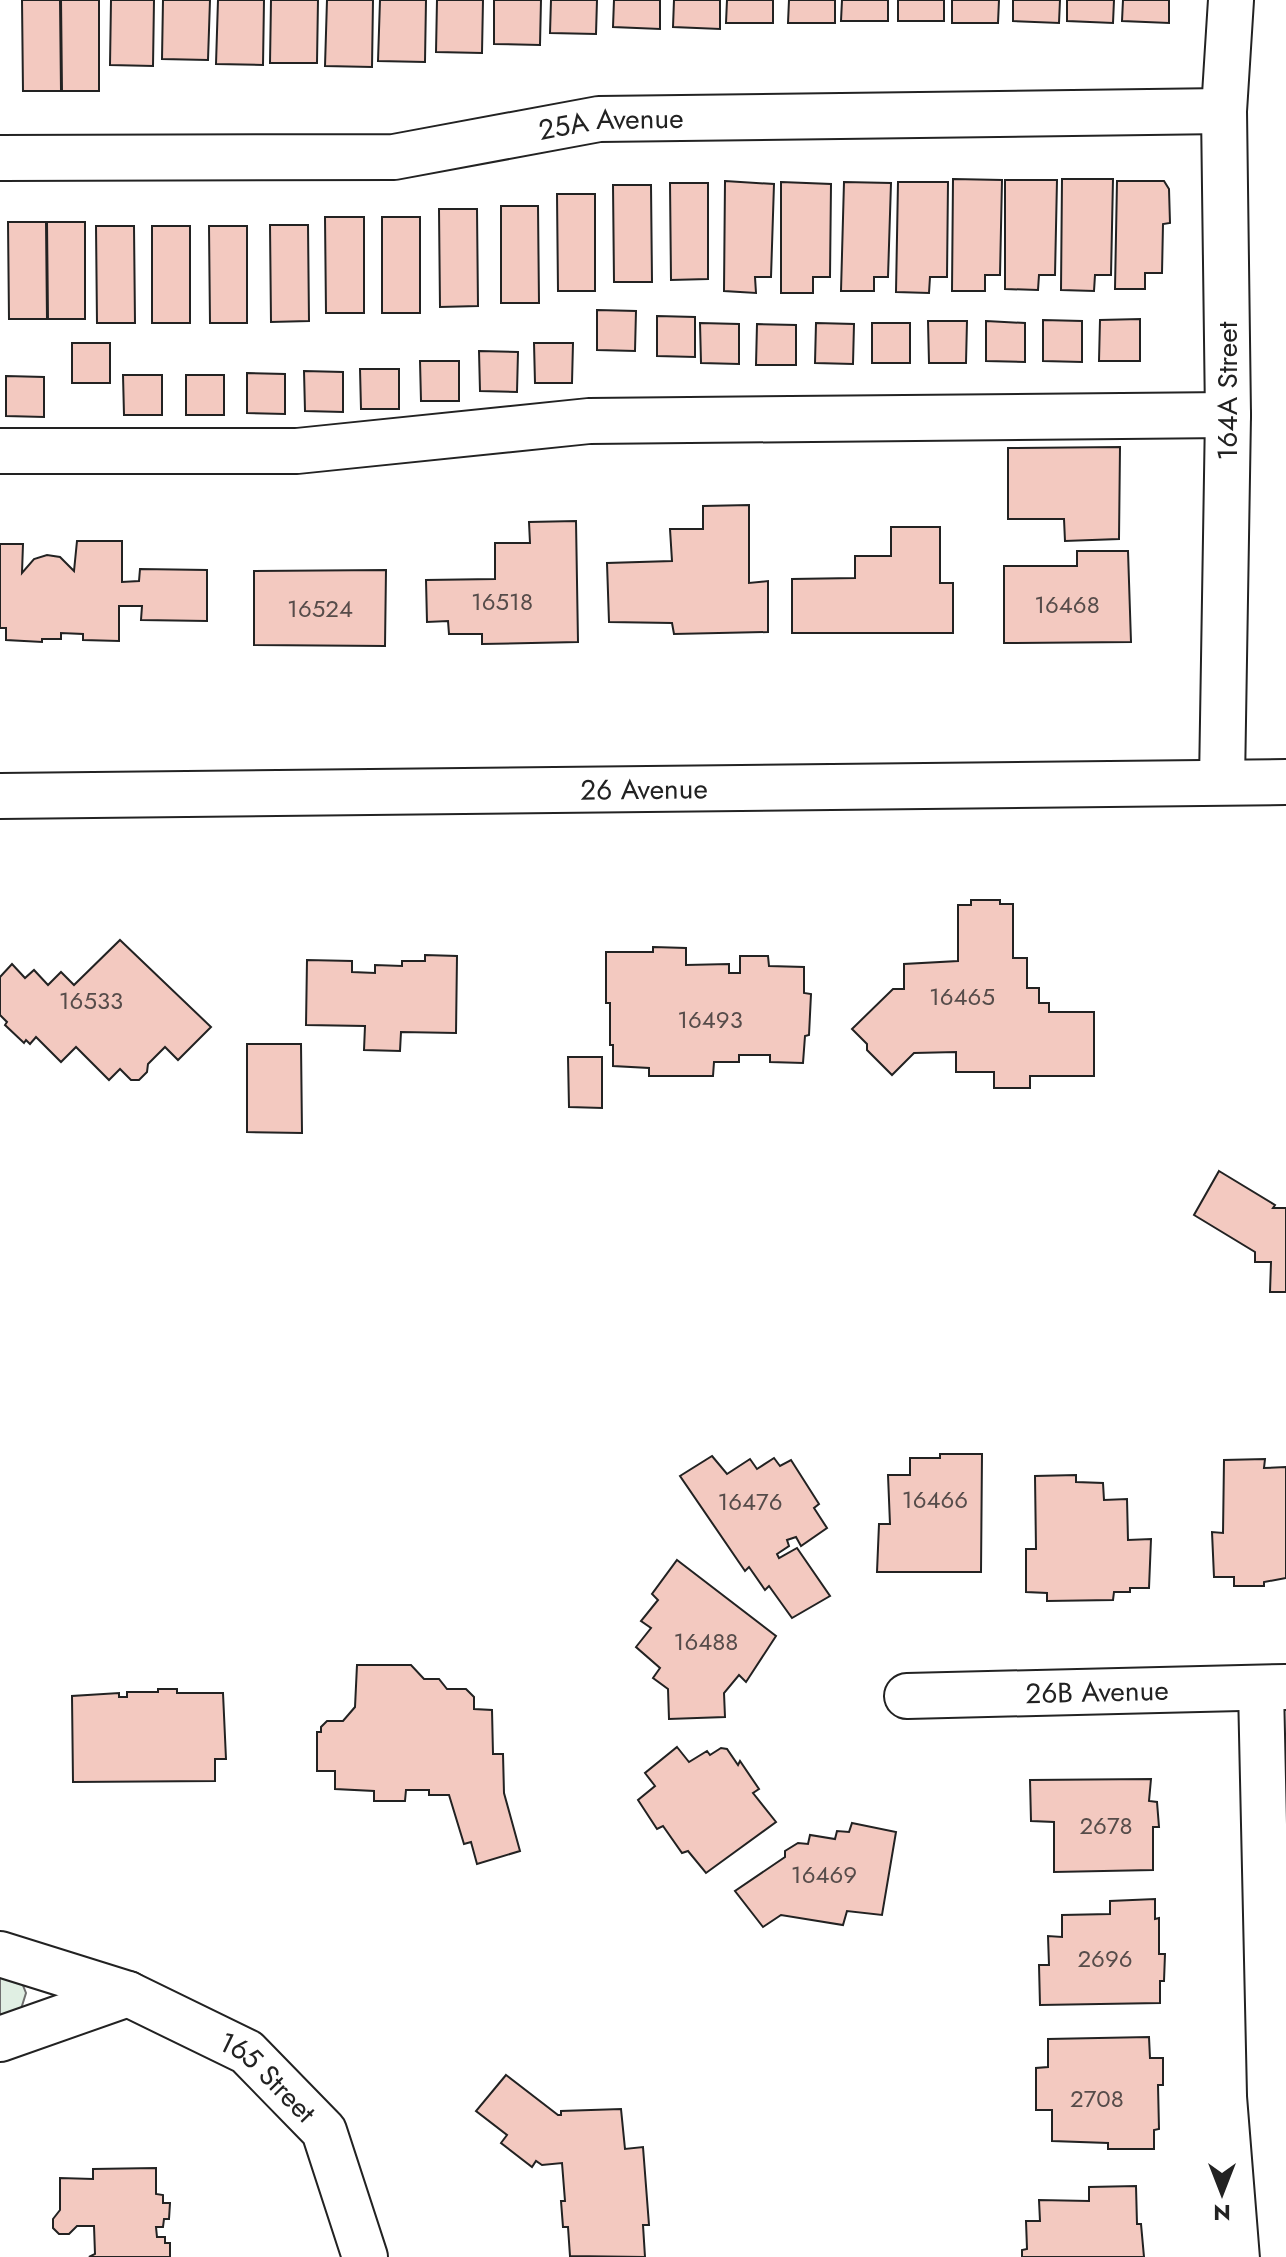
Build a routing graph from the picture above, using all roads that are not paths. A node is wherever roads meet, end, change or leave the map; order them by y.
1 (1231, 0) edge
2 (1224, 111) junction
3 (0, 158) edge
4 (1228, 415) junction
5 (0, 451) edge
6 (1222, 782) junction
7 (1286, 782) edge
8 (0, 796) edge
9 (1273, 1688) edge
10 (907, 1696) dead end
11 (0, 1954) edge
12 (128, 1994) junction
13 (0, 2039) edge
14 (365, 2257) edge
15 (1283, 2257) edge

1 - 2 street, 164A Street
2 - 3 street, 25A Avenue
2 - 4 street, 164A Street
4 - 5 street
4 - 6 street, 164A Street
6 - 7 street, 26 Avenue
6 - 8 street, 26 Avenue
9 - 10 street, 26B Avenue
9 - 15 street
11 - 12 street, 165 Street
12 - 13 street
12 - 14 street, 165 Street

